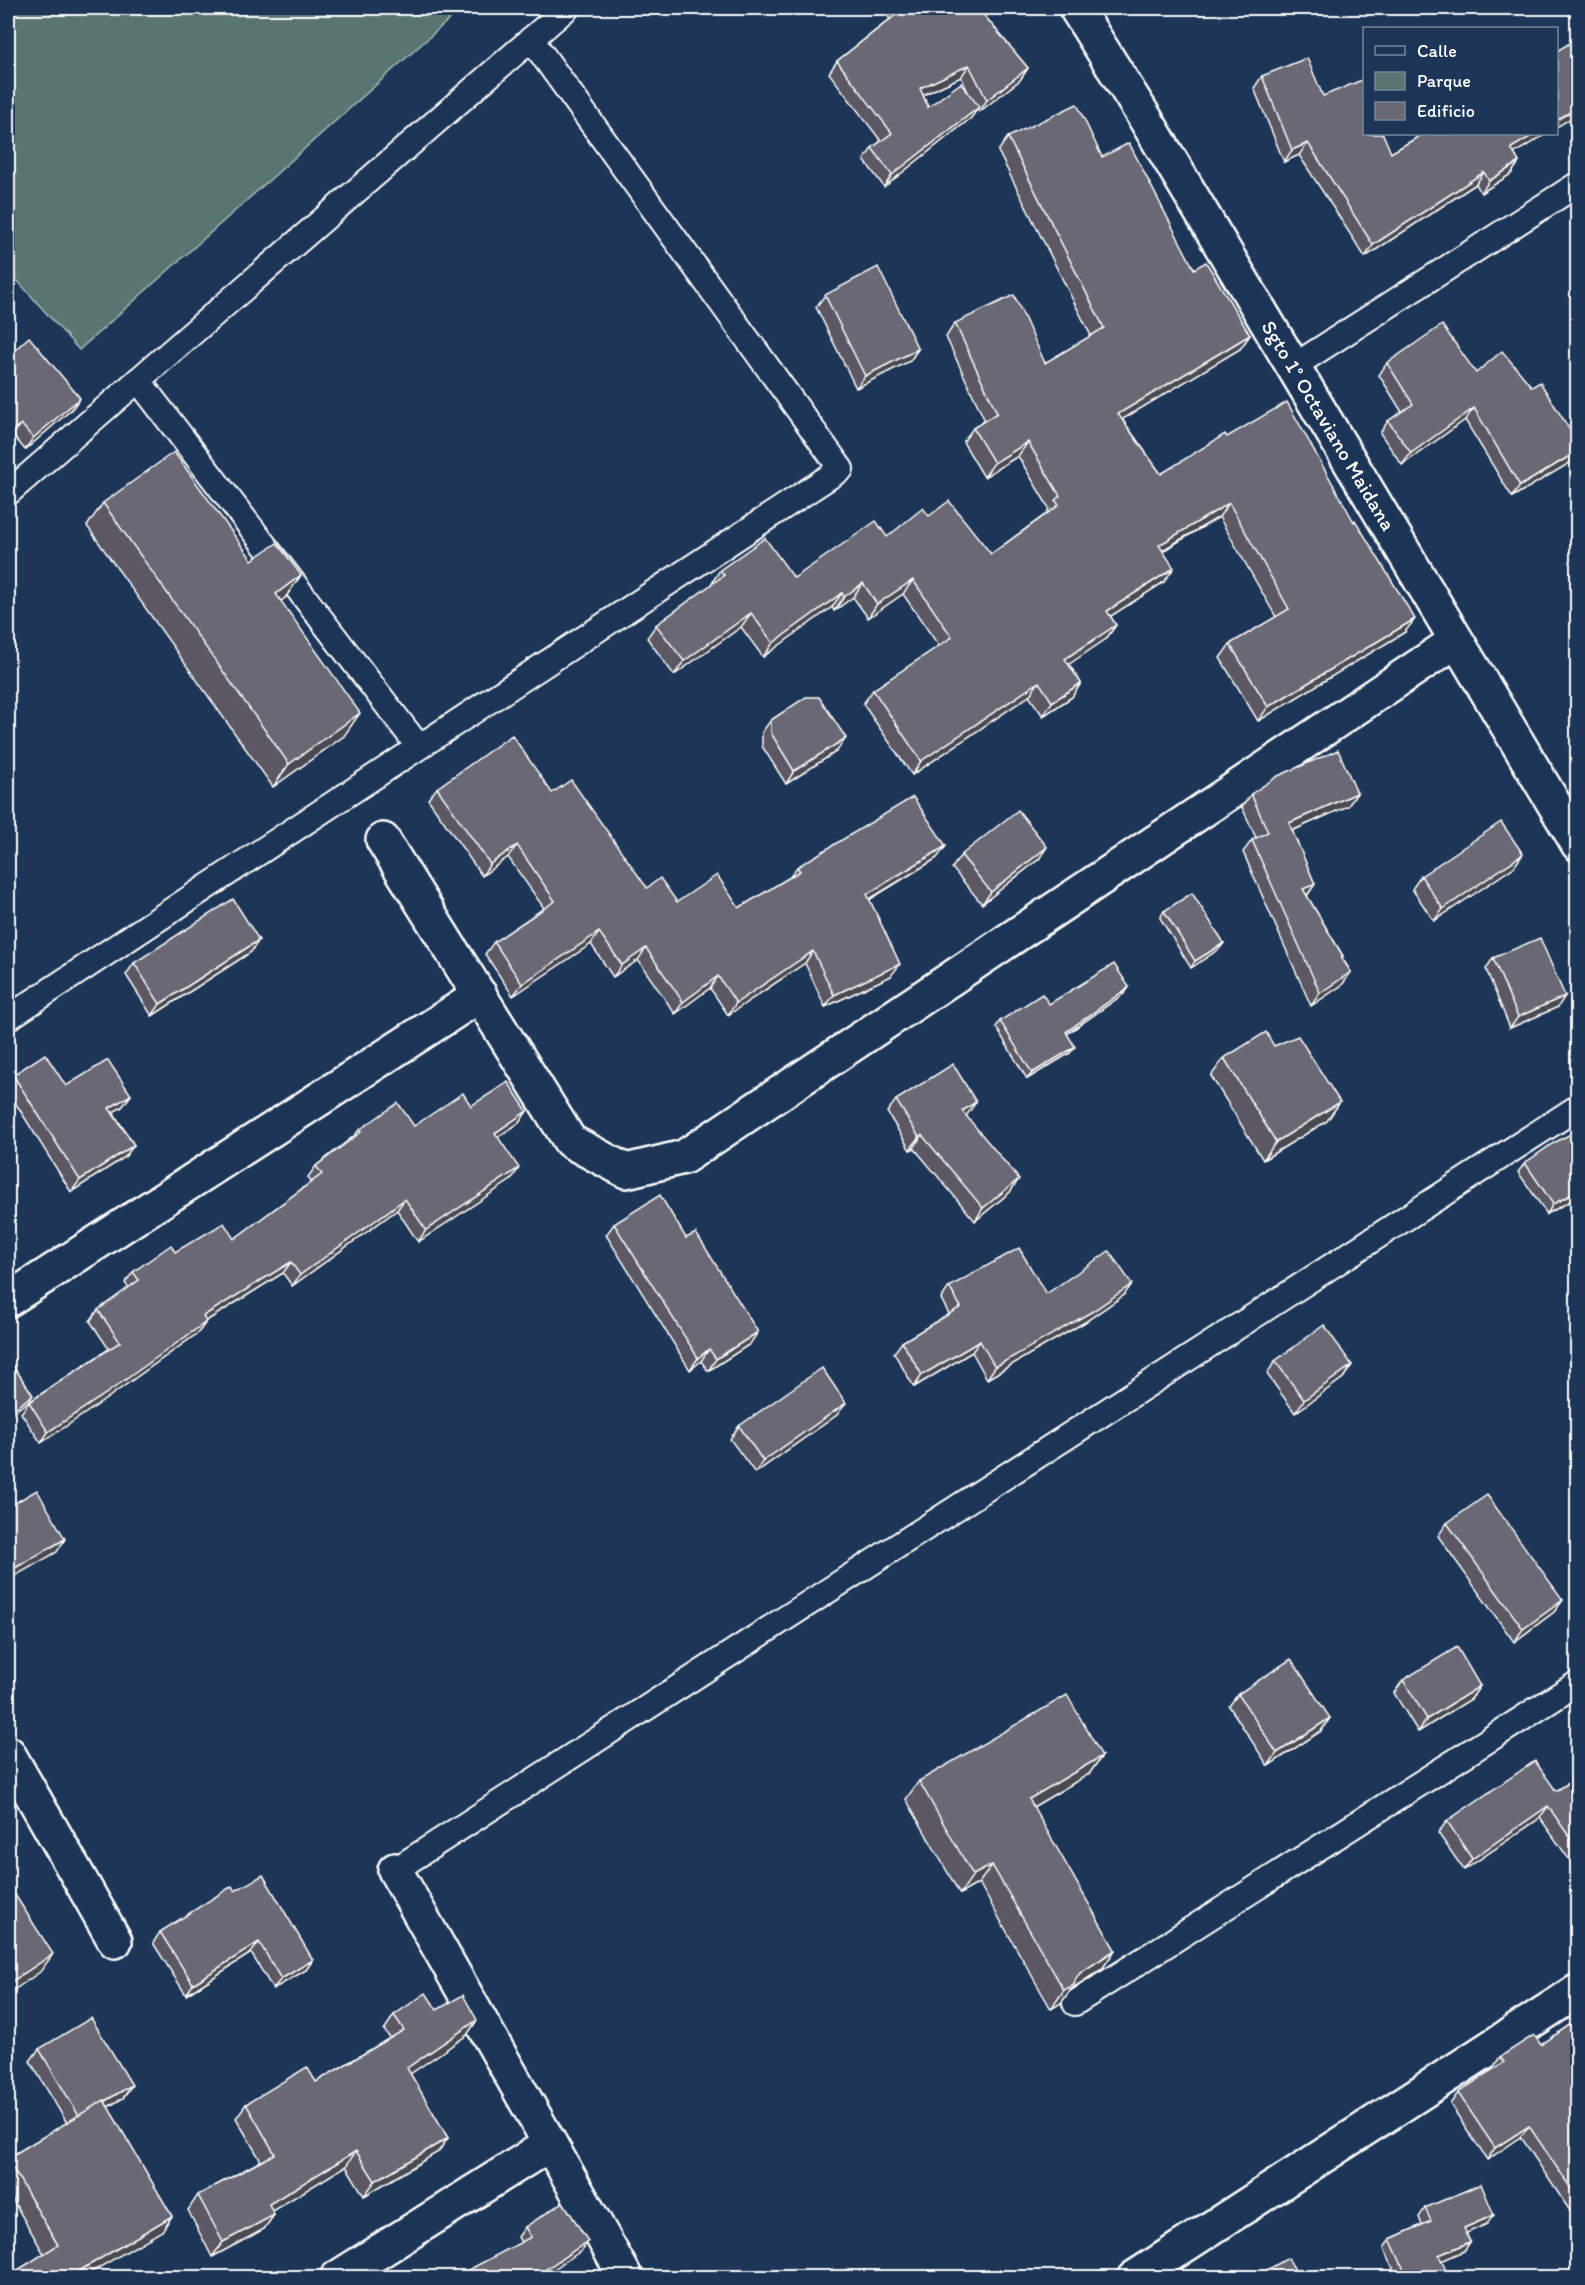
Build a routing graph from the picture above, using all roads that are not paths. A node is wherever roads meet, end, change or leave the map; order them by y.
1 (567, 8) edge
2 (1076, 8) edge
3 (531, 39) junction
4 (1578, 184) edge
5 (1293, 366) junction
6 (138, 380) junction
7 (8, 493) edge
8 (1456, 641) junction
9 (419, 747) junction
10 (382, 840) dead end
11 (1578, 844) edge
12 (480, 994) junction
13 (8, 1018) edge
14 (1578, 1107) edge
15 (8, 1300) edge
16 (1578, 1683) edge
17 (8, 1753) edge
18 (395, 1870) joint
19 (115, 1941) dead end
20 (1578, 1991) edge
21 (1075, 2002) edge
22 (550, 2144) junction
23 (337, 2277) edge
24 (626, 2277) edge
25 (1134, 2277) edge

1 - 3 lane
2 - 5 street, Sgto 1° Octaviano Maidana
3 - 6 lane
3 - 9 lane
4 - 5 lane
5 - 8 street, Sgto 1° Octaviano Maidana
6 - 7 lane
6 - 9 lane
8 - 11 street, Sgto 1° Octaviano Maidana
8 - 12 street
9 - 13 lane
10 - 12 street
12 - 15 street
14 - 18 lane
16 - 21 lane
17 - 19 street
18 - 22 street
20 - 25 street
22 - 23 street
22 - 24 street

